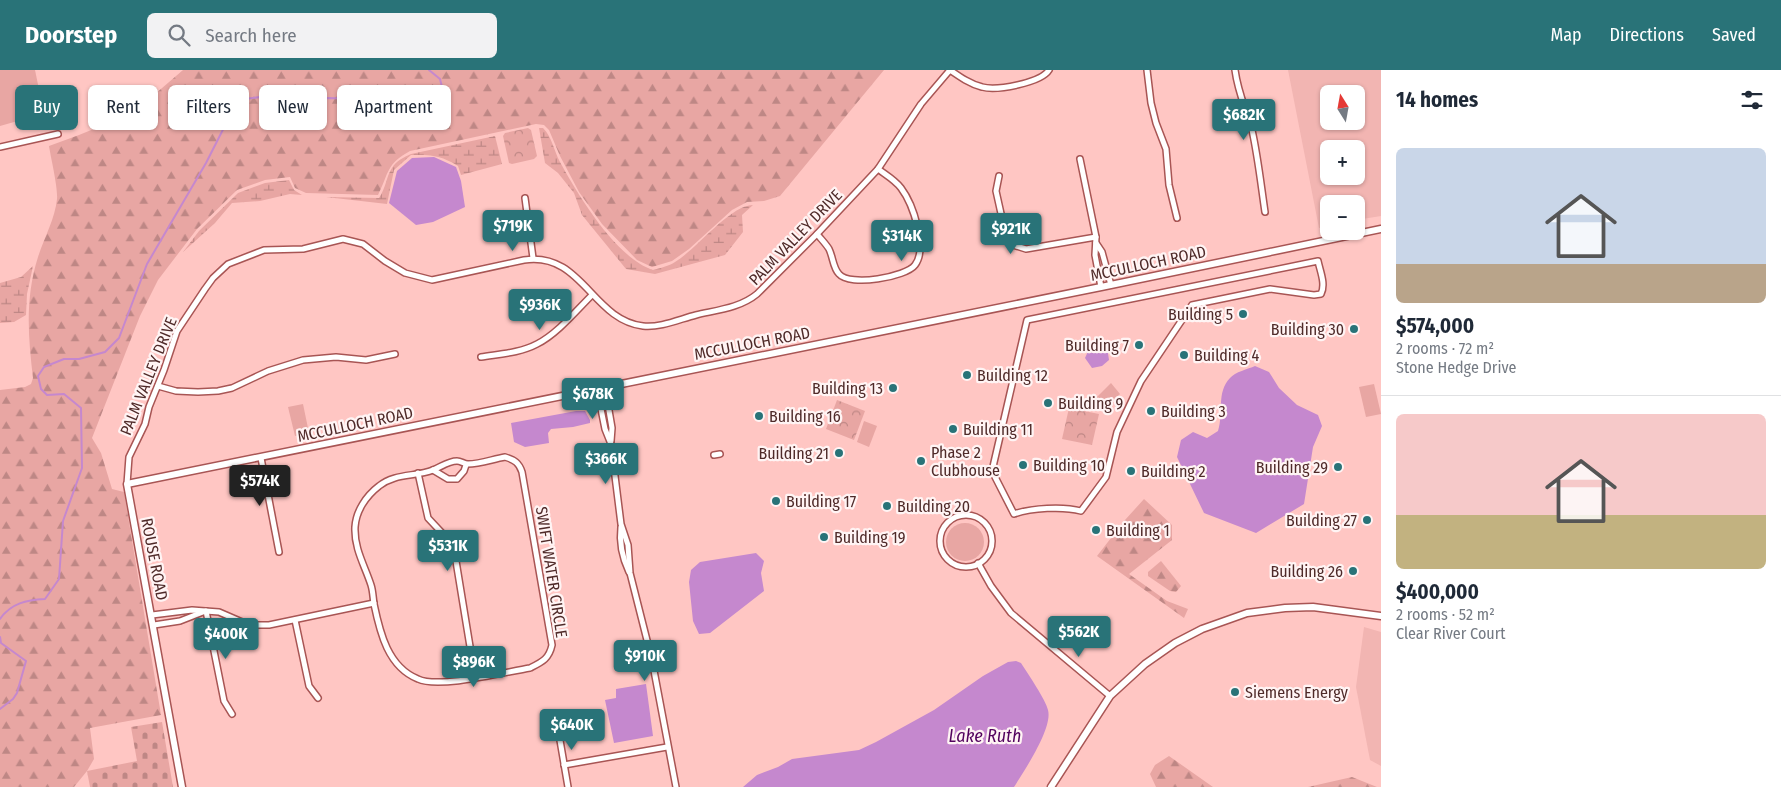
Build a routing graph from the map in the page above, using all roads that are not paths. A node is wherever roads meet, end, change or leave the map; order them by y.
1 (950, 70) edge
2 (1049, 70) edge
3 (1146, 70) edge
4 (1235, 70) edge
5 (58, 134) dead end
6 (0, 147) edge
7 (1080, 159) dead end
8 (878, 168) junction
9 (999, 176) dead end
10 (525, 198) dead end
11 (1265, 212) dead end
12 (1177, 218) dead end
13 (1381, 229) edge
14 (817, 234) junction
15 (1096, 236) junction
16 (1096, 243) junction
17 (533, 258) junction
18 (1104, 263) junction
19 (1097, 264) junction
20 (1111, 285) junction
21 (1102, 287) junction
22 (592, 295) junction
23 (395, 354) dead end
24 (480, 357) dead end
25 (158, 386) junction
26 (605, 387) junction
27 (597, 389) junction
28 (611, 444) junction
29 (261, 458) junction
30 (466, 465) junction
31 (433, 470) junction
32 (418, 473) junction
33 (127, 484) junction
34 (1009, 508) joint
35 (279, 552) dead end
36 (978, 563) junction
37 (374, 604) junction
38 (206, 611) junction
39 (152, 615) junction
40 (1372, 616) junction
41 (1381, 616) edge
42 (295, 620) junction
43 (1381, 620) edge
44 (154, 625) junction
45 (475, 677) junction
46 (1110, 696) junction
47 (318, 698) dead end
48 (232, 714) dead end
49 (556, 717) dead end
50 (667, 747) junction
51 (564, 765) junction
52 (182, 787) edge
53 (568, 787) edge
54 (676, 787) edge
55 (1051, 787) edge

1 - 2 street
1 - 8 street, PALM VALLEY DRIVE
3 - 12 street
4 - 11 street
5 - 6 street
7 - 15 street
8 - 14 street, PALM VALLEY DRIVE
8 - 14 street
9 - 15 street
10 - 17 street
13 - 20 street, MCCULLOCH ROAD
14 - 22 street, PALM VALLEY DRIVE
15 - 16 street
16 - 18 street
16 - 19 street
17 - 22 street, PALM VALLEY DRIVE
17 - 25 street, PALM VALLEY DRIVE
18 - 19 street
18 - 20 street
19 - 21 street
20 - 21 street, MCCULLOCH ROAD
21 - 26 street, MCCULLOCH ROAD
22 - 24 street
23 - 25 street
25 - 33 street, PALM VALLEY DRIVE
26 - 27 street, MCCULLOCH ROAD
26 - 28 street
27 - 28 street
27 - 29 street, MCCULLOCH ROAD
28 - 50 street
29 - 33 street, MCCULLOCH ROAD
29 - 35 street
30 - 31 street, SWIFT WATER CIRCLE
30 - 31 street, SWIFT WATER CIRCLE
30 - 45 street, SWIFT WATER CIRCLE
31 - 32 street, SWIFT WATER CIRCLE
32 - 37 street, SWIFT WATER CIRCLE
32 - 45 street
33 - 39 street, ROUSE ROAD
34 - 34 street
36 - 36 street
36 - 46 street
37 - 42 street
37 - 45 street, SWIFT WATER CIRCLE
38 - 39 street
38 - 42 street
38 - 44 street
38 - 48 street
39 - 44 street, ROUSE ROAD
40 - 41 street
40 - 43 street
40 - 46 street
42 - 47 street
44 - 52 street, ROUSE ROAD
46 - 55 street
49 - 51 street
50 - 51 street
50 - 54 street
51 - 53 street

